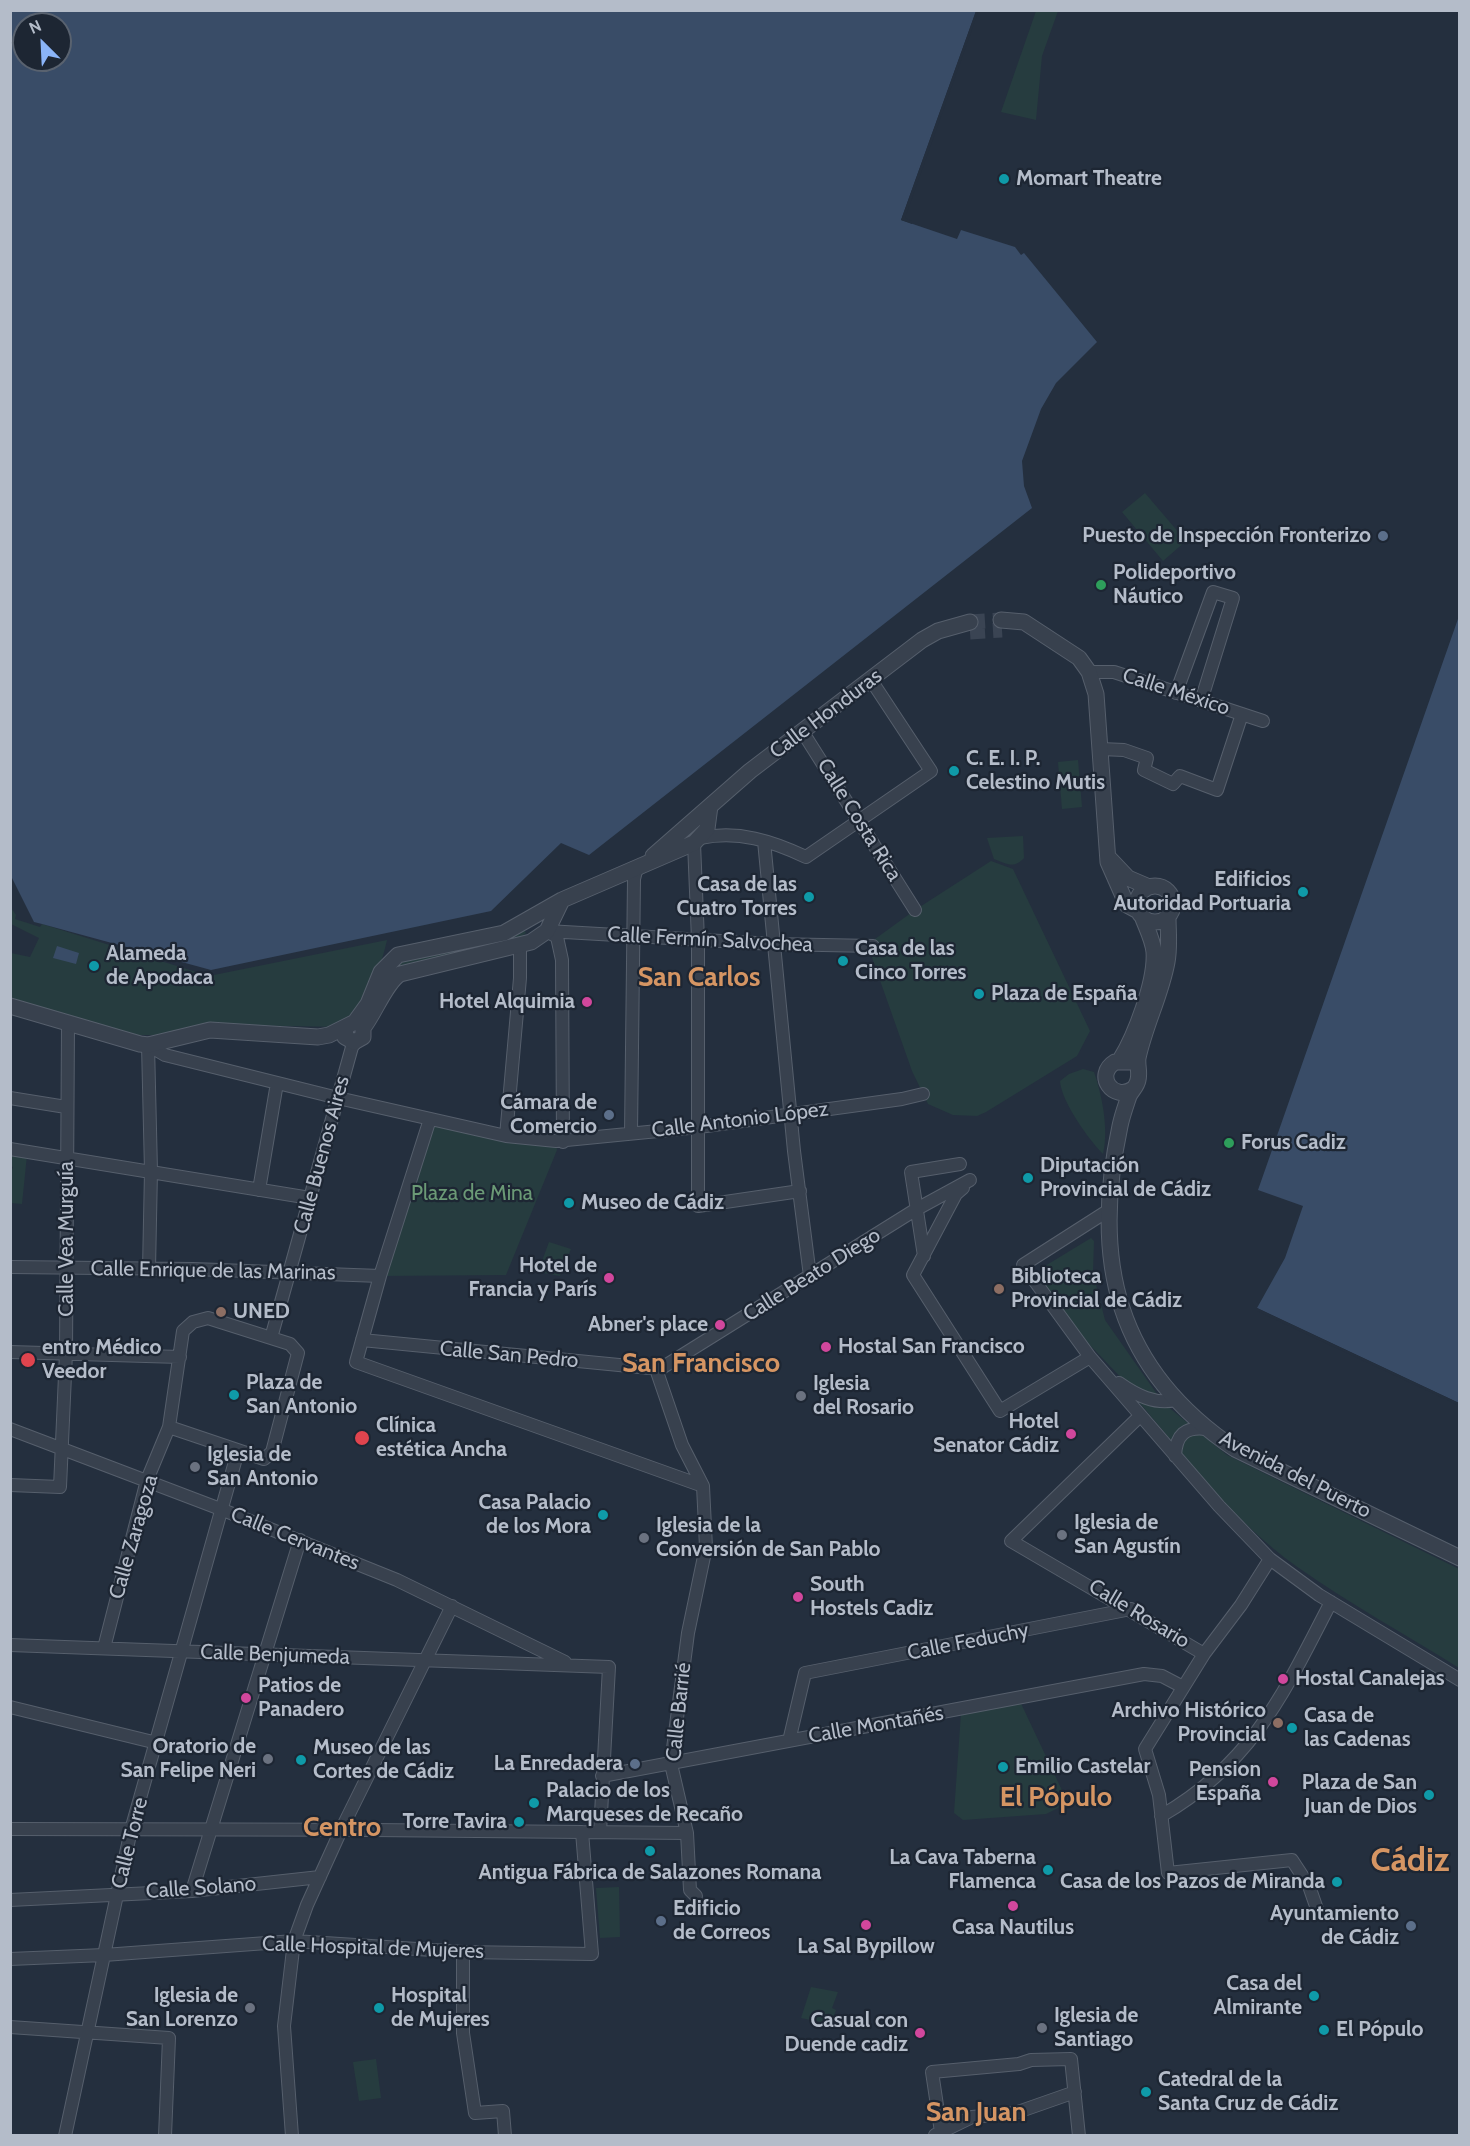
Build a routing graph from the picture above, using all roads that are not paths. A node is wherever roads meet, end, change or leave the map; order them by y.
1 (1001, 625) tunnel mouth
2 (970, 627) tunnel mouth
3 (1089, 672) junction
4 (871, 680) junction
5 (1176, 693) junction
6 (1201, 701) junction
7 (1242, 714) junction
8 (1263, 721) dead end
9 (802, 730) junction
10 (1101, 750) junction
11 (710, 806) junction
12 (859, 820) junction
13 (698, 841) junction
14 (764, 841) junction
15 (1108, 853) junction
16 (646, 862) junction
17 (1149, 887) junction
18 (562, 900) junction
19 (915, 910) dead end
20 (1140, 913) junction
21 (1168, 916) junction
22 (547, 931) junction
23 (635, 937) junction
24 (698, 940) junction
25 (773, 944) junction
26 (520, 946) junction
27 (873, 946) dead end
28 (10, 1006) edge
29 (68, 1024) junction
30 (354, 1032) junction
31 (148, 1045) junction
32 (1119, 1060) junction
33 (1137, 1071) junction
34 (277, 1083) junction
35 (1133, 1089) junction
36 (1112, 1090) junction
37 (923, 1094) dead end
38 (10, 1098) edge
39 (338, 1098) junction
40 (66, 1107) junction
41 (791, 1115) junction
42 (430, 1119) junction
43 (1120, 1125) junction
44 (699, 1127) junction
45 (631, 1133) junction
46 (506, 1136) junction
47 (560, 1141) junction
48 (10, 1149) edge
49 (68, 1158) junction
50 (960, 1164) dead end
51 (151, 1171) junction
52 (259, 1190) junction
53 (800, 1191) junction
54 (310, 1198) junction
55 (915, 1210) junction
56 (1109, 1210) junction
57 (924, 1256) junction
58 (10, 1267) edge
59 (67, 1268) junction
60 (149, 1269) junction
61 (290, 1272) junction
62 (810, 1275) junction
63 (380, 1276) junction
64 (271, 1338) junction
65 (362, 1340) junction
66 (10, 1352) edge
67 (66, 1353) junction
68 (180, 1357) junction
69 (1090, 1357) junction
70 (656, 1369) junction
71 (1105, 1372) junction
72 (1176, 1400) junction
73 (1140, 1416) junction
74 (169, 1426) junction
75 (10, 1429) edge
76 (1207, 1429) junction
77 (62, 1448) junction
78 (238, 1451) junction
79 (1175, 1456) junction
80 (147, 1480) junction
81 (10, 1485) edge
82 (703, 1486) junction
83 (223, 1510) junction
84 (300, 1540) junction
85 (1460, 1558) edge
86 (1270, 1559) junction
87 (1331, 1602) junction
88 (452, 1606) junction
89 (1131, 1610) junction
90 (10, 1645) edge
91 (104, 1648) junction
92 (541, 1649) junction
93 (183, 1652) junction
94 (263, 1654) junction
95 (1204, 1654) junction
96 (425, 1660) junction
97 (568, 1663) junction
98 (539, 1664) junction
99 (1460, 1680) edge
100 (1183, 1687) junction
101 (10, 1707) edge
102 (789, 1741) junction
103 (157, 1743) junction
104 (671, 1764) junction
105 (602, 1776) junction
106 (1161, 1816) junction
107 (342, 1828) junction
108 (10, 1829) edge
109 (131, 1830) junction
110 (211, 1831) junction
111 (582, 1832) junction
112 (600, 1832) junction
113 (687, 1833) junction
114 (320, 1878) junction
115 (192, 1891) junction
116 (117, 1894) junction
117 (696, 1896) dead end
118 (10, 1900) edge
119 (1318, 1912) dead end
120 (294, 1941) junction
121 (463, 1952) junction
122 (104, 1956) junction
123 (10, 1959) edge
124 (10, 2027) edge
125 (87, 2033) junction
126 (1075, 2092) junction
127 (937, 2134) edge
128 (65, 2136) edge
129 (165, 2136) edge
130 (292, 2136) edge
131 (505, 2136) edge
132 (1079, 2136) edge

1 - 3 street
2 - 4 street, Calle Honduras
3 - 5 street, Calle México
3 - 10 street
4 - 9 street, Calle Honduras
4 - 12 street
5 - 6 street, Calle México
5 - 6 street
6 - 7 street, Calle México
7 - 8 street, Calle México
7 - 10 street
9 - 11 street, Calle Honduras
9 - 12 street, Calle Costa Rica
10 - 15 street
11 - 13 street
11 - 16 street, Calle Honduras
12 - 14 street
12 - 19 street, Calle Costa Rica
13 - 14 street
13 - 16 street
13 - 24 street
14 - 25 street
15 - 17 street
15 - 20 street
16 - 18 street
16 - 23 street
17 - 20 street
17 - 21 street
18 - 22 street
18 - 30 street
20 - 21 street
20 - 32 street
21 - 33 street
22 - 23 street, Calle Fermín Salvochea
22 - 26 street
22 - 47 street
23 - 24 street, Calle Fermín Salvochea
23 - 45 street
24 - 25 street, Calle Fermín Salvochea
24 - 44 street
25 - 27 street, Calle Fermín Salvochea
25 - 41 street
26 - 30 street
26 - 46 street
28 - 29 street
29 - 31 street
29 - 40 street, Calle Vea Murguía
30 - 31 street
30 - 39 street, Calle Buenos Aires
31 - 34 street
31 - 51 street
32 - 33 street
32 - 36 street
33 - 35 street
34 - 39 street
34 - 52 street
35 - 36 street
35 - 43 street, Avenida del Puerto
36 - 43 street, Avenida del Puerto
37 - 41 street, Calle Antonio López
38 - 40 street
39 - 42 street
39 - 54 street, Calle Buenos Aires
40 - 49 street, Calle Vea Murguía
41 - 44 street, Calle Antonio López
41 - 53 street
42 - 46 street
42 - 63 street
43 - 56 street, Avenida del Puerto
44 - 45 street, Calle Antonio López
44 - 53 street
45 - 47 street, Calle Antonio López
46 - 47 street
48 - 49 street
49 - 51 street
49 - 59 street, Calle Vea Murguía
50 - 55 street
51 - 52 street
51 - 60 street
52 - 54 street
53 - 62 street
54 - 61 street, Calle Buenos Aires
55 - 57 street
55 - 57 street, Calle Beato Diego
55 - 62 street, Calle Beato Diego
56 - 69 street
56 - 72 street, Avenida del Puerto
57 - 69 street
58 - 59 street, Calle Enrique de las Marinas
59 - 60 street, Calle Enrique de las Marinas
59 - 67 street, Calle Vea Murguía
60 - 61 street, Calle Enrique de las Marinas
61 - 63 street, Calle Enrique de las Marinas
61 - 64 street, Calle Buenos Aires
62 - 70 street, Calle Beato Diego
63 - 65 street
64 - 68 street
64 - 78 street
65 - 70 street, Calle San Pedro
65 - 82 street
66 - 67 street
67 - 68 street
67 - 77 street, Calle Vea Murguía
68 - 74 street
69 - 71 street
70 - 82 street
71 - 72 street
71 - 73 street
72 - 76 street, Avenida del Puerto
73 - 79 street
73 - 89 street, Calle Rosario
74 - 78 street
74 - 80 street, Calle Zaragoza
75 - 77 street, Calle Cervantes
76 - 79 street
76 - 85 street, Avenida del Puerto
77 - 80 street, Calle Cervantes
77 - 81 street, Calle Vea Murguía
78 - 83 street, Calle Torre
79 - 86 street
80 - 83 street, Calle Cervantes
80 - 91 street, Calle Zaragoza
82 - 104 street, Calle Barrié
83 - 84 street, Calle Cervantes
83 - 93 street, Calle Torre
84 - 88 street, Calle Cervantes
84 - 94 street
86 - 87 street
86 - 95 street
87 - 99 street
87 - 106 street
88 - 92 street, Calle Cervantes
88 - 96 street
89 - 95 street, Calle Rosario
89 - 102 street, Calle Feduchy
90 - 91 street, Calle Benjumeda
91 - 93 street, Calle Benjumeda
92 - 97 street, Calle Cervantes
92 - 98 street
93 - 94 street, Calle Benjumeda
93 - 103 street, Calle Torre
94 - 96 street, Calle Benjumeda
94 - 110 street
95 - 100 street
96 - 98 street, Calle Benjumeda
96 - 107 street
97 - 98 street, Calle Benjumeda
97 - 105 street
100 - 102 street, Calle Montañés
100 - 106 street
101 - 103 street
102 - 104 street, Calle Montañés
103 - 109 street, Calle Torre
104 - 105 street, Calle Montañés
104 - 113 street, Calle Barrié
105 - 112 street
106 - 119 street
107 - 110 street
107 - 111 street
107 - 114 street
108 - 109 street
109 - 110 street
109 - 116 street, Calle Torre
110 - 115 street
111 - 112 street
111 - 121 street, Calle Hospital de Mujeres
112 - 113 street
113 - 117 street, Calle Barrié
114 - 115 street, Calle Solano
114 - 120 street
115 - 116 street, Calle Solano
116 - 118 street, Calle Solano
116 - 122 street, Calle Torre
120 - 121 street, Calle Hospital de Mujeres
120 - 122 street, Calle Hospital de Mujeres
120 - 130 street
121 - 131 street
122 - 123 street, Calle Hospital de Mujeres
122 - 125 street, Calle Torre
124 - 125 street
125 - 128 street, Calle Torre
125 - 129 street
126 - 127 street
126 - 127 street
126 - 132 street

